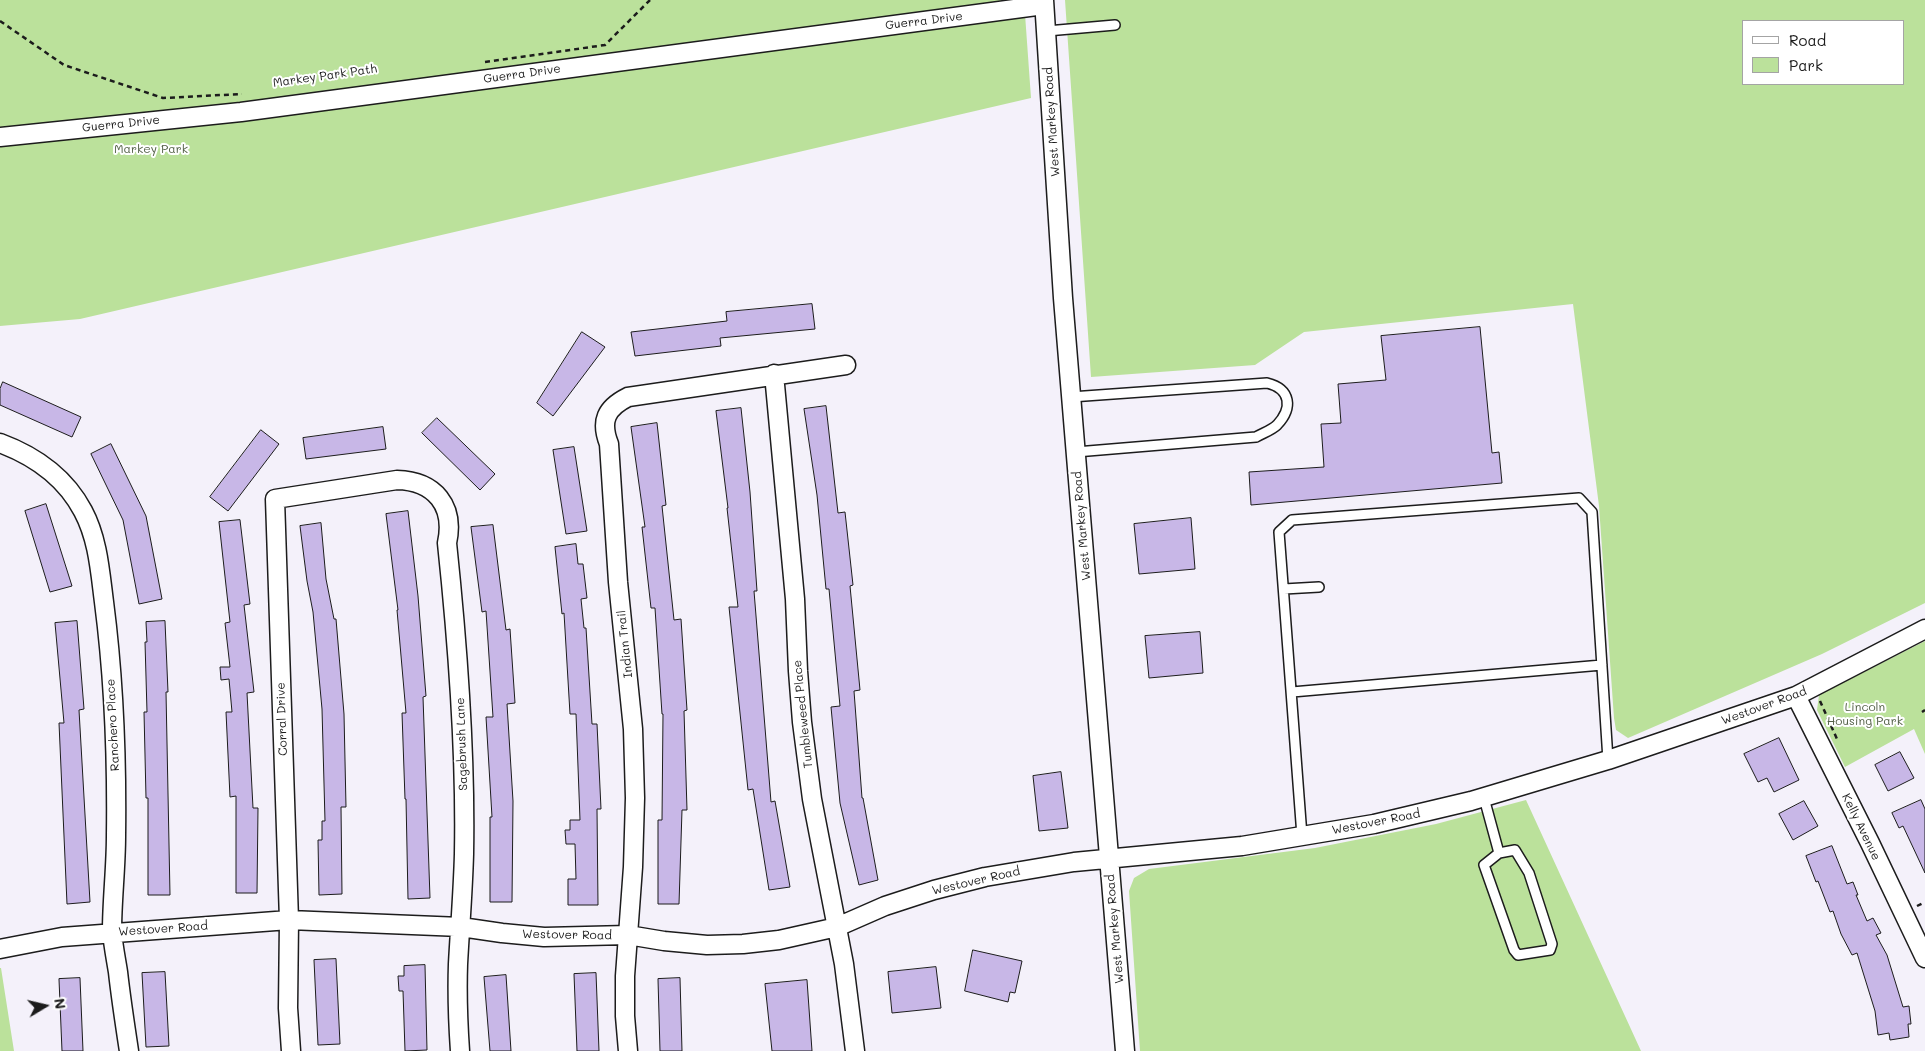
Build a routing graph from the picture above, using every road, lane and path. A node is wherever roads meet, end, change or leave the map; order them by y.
1 (650, 0) edge
2 (1044, 2) edge
3 (0, 21) edge
4 (1115, 25) dead end
5 (1047, 31) junction
6 (477, 63) dead end
7 (242, 94) dead end
8 (0, 137) edge
9 (846, 365) dead end
10 (774, 374) junction
11 (1071, 397) junction
12 (0, 443) edge
13 (1076, 452) junction
14 (386, 482) joint
15 (1319, 587) dead end
16 (1284, 589) junction
17 (1925, 629) edge
18 (1602, 665) junction
19 (1292, 692) junction
20 (1796, 696) junction
21 (1820, 700) dead end
22 (1840, 744) dead end
23 (1608, 760) junction
24 (1484, 798) junction
25 (1302, 836) junction
26 (1499, 853) junction
27 (1109, 859) junction
28 (289, 920) junction
29 (461, 926) junction
30 (837, 927) junction
31 (112, 932) junction
32 (628, 935) junction
33 (0, 949) edge
34 (1925, 958) edge
35 (129, 1051) edge
36 (291, 1051) edge
37 (460, 1051) edge
38 (628, 1051) edge
39 (855, 1051) edge
40 (1125, 1051) edge

1 - 6 path
2 - 5 street, West Markey Road
2 - 8 street, Guerra Drive
3 - 7 path
4 - 5 lane
5 - 11 street, West Markey Road
9 - 10 street, Indian Trail
10 - 30 street, Tumbleweed Place
10 - 32 street, Indian Trail
11 - 13 street, West Markey Road
11 - 13 lane
12 - 31 street, Ranchero Place
13 - 27 street, West Markey Road
14 - 28 street, Corral Drive
14 - 29 street, Sagebrush Lane
15 - 16 lane
16 - 18 lane
16 - 19 lane
17 - 20 street, Westover Road
18 - 19 lane
18 - 23 lane
19 - 25 lane
20 - 23 street, Westover Road
20 - 34 street, Kelly Avenue
21 - 22 path
23 - 24 street, Westover Road
24 - 25 street, Westover Road
24 - 26 lane
25 - 27 street, Westover Road
26 - 26 lane
27 - 30 street, Westover Road
27 - 40 street, West Markey Road
28 - 29 street, Westover Road
28 - 31 street, Westover Road
28 - 36 street, Corral Drive
29 - 32 street, Westover Road
29 - 37 street, Sagebrush Lane
30 - 32 street, Westover Road
30 - 39 street, Tumbleweed Place
31 - 33 street, Westover Road
31 - 35 street, Ranchero Place
32 - 38 street, Indian Trail

